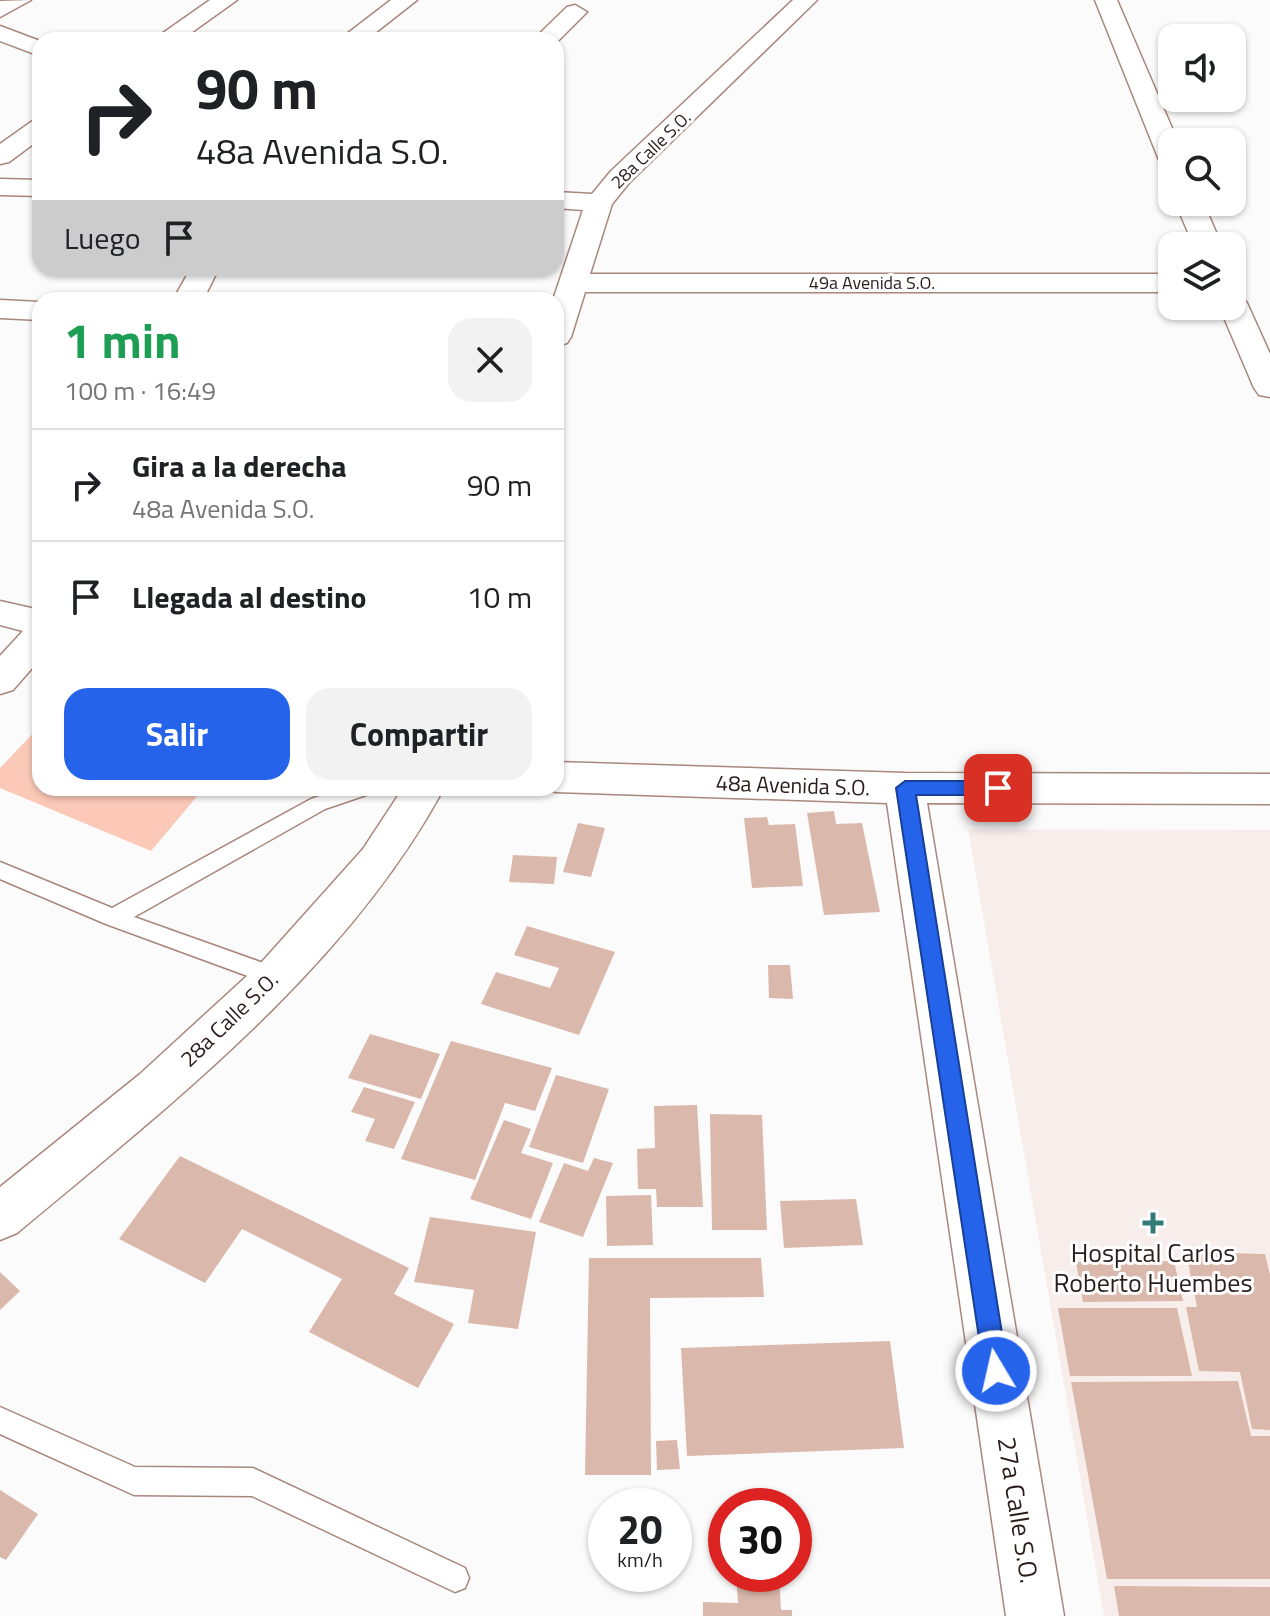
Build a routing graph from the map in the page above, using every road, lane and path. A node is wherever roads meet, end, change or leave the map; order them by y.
1 (20, 0) edge
2 (226, 0) edge
3 (406, 0) edge
4 (806, 0) edge
5 (1106, 0) edge
6 (0, 10) edge
7 (575, 12) dead end
8 (177, 32) edge
9 (362, 32) edge
10 (554, 32) edge
11 (0, 33) edge
12 (32, 46) edge
13 (1159, 128) edge
14 (32, 133) edge
15 (0, 156) edge
16 (0, 187) edge
17 (32, 188) edge
18 (564, 201) edge
19 (599, 203) junction
20 (573, 283) junction
21 (1158, 283) edge
22 (564, 308) edge
23 (0, 309) edge
24 (32, 311) edge
25 (1240, 320) edge
26 (1270, 388) edge
27 (0, 613) edge
28 (32, 621) edge
29 (32, 645) edge
30 (0, 680) edge
31 (564, 777) edge
32 (905, 788) junction
33 (1270, 789) edge
34 (342, 796) edge
35 (419, 796) edge
36 (0, 870) edge
37 (113, 918) junction
38 (275, 977) junction
39 (0, 1217) edge
40 (0, 1420) edge
41 (455, 1578) dead end
42 (1035, 1616) edge

1 - 6 street
2 - 8 street
3 - 9 street
4 - 19 street, 28a Calle S.O.
5 - 13 street
7 - 10 street
11 - 12 street
14 - 15 street
16 - 17 street
18 - 19 street
19 - 20 street, 28a Calle S.O.
20 - 21 street, 49a Avenida S.O.
20 - 22 street, 28a Calle S.O.
23 - 24 street
25 - 26 street
27 - 28 street
29 - 30 street
31 - 32 street, 48a Avenida S.O.
32 - 33 street, 48a Avenida S.O.
32 - 42 street, 27a Calle S.O.
34 - 37 lane
35 - 38 street, 28a Calle S.O.
36 - 37 lane
37 - 38 lane
38 - 39 street, 28a Calle S.O.
40 - 41 lane

